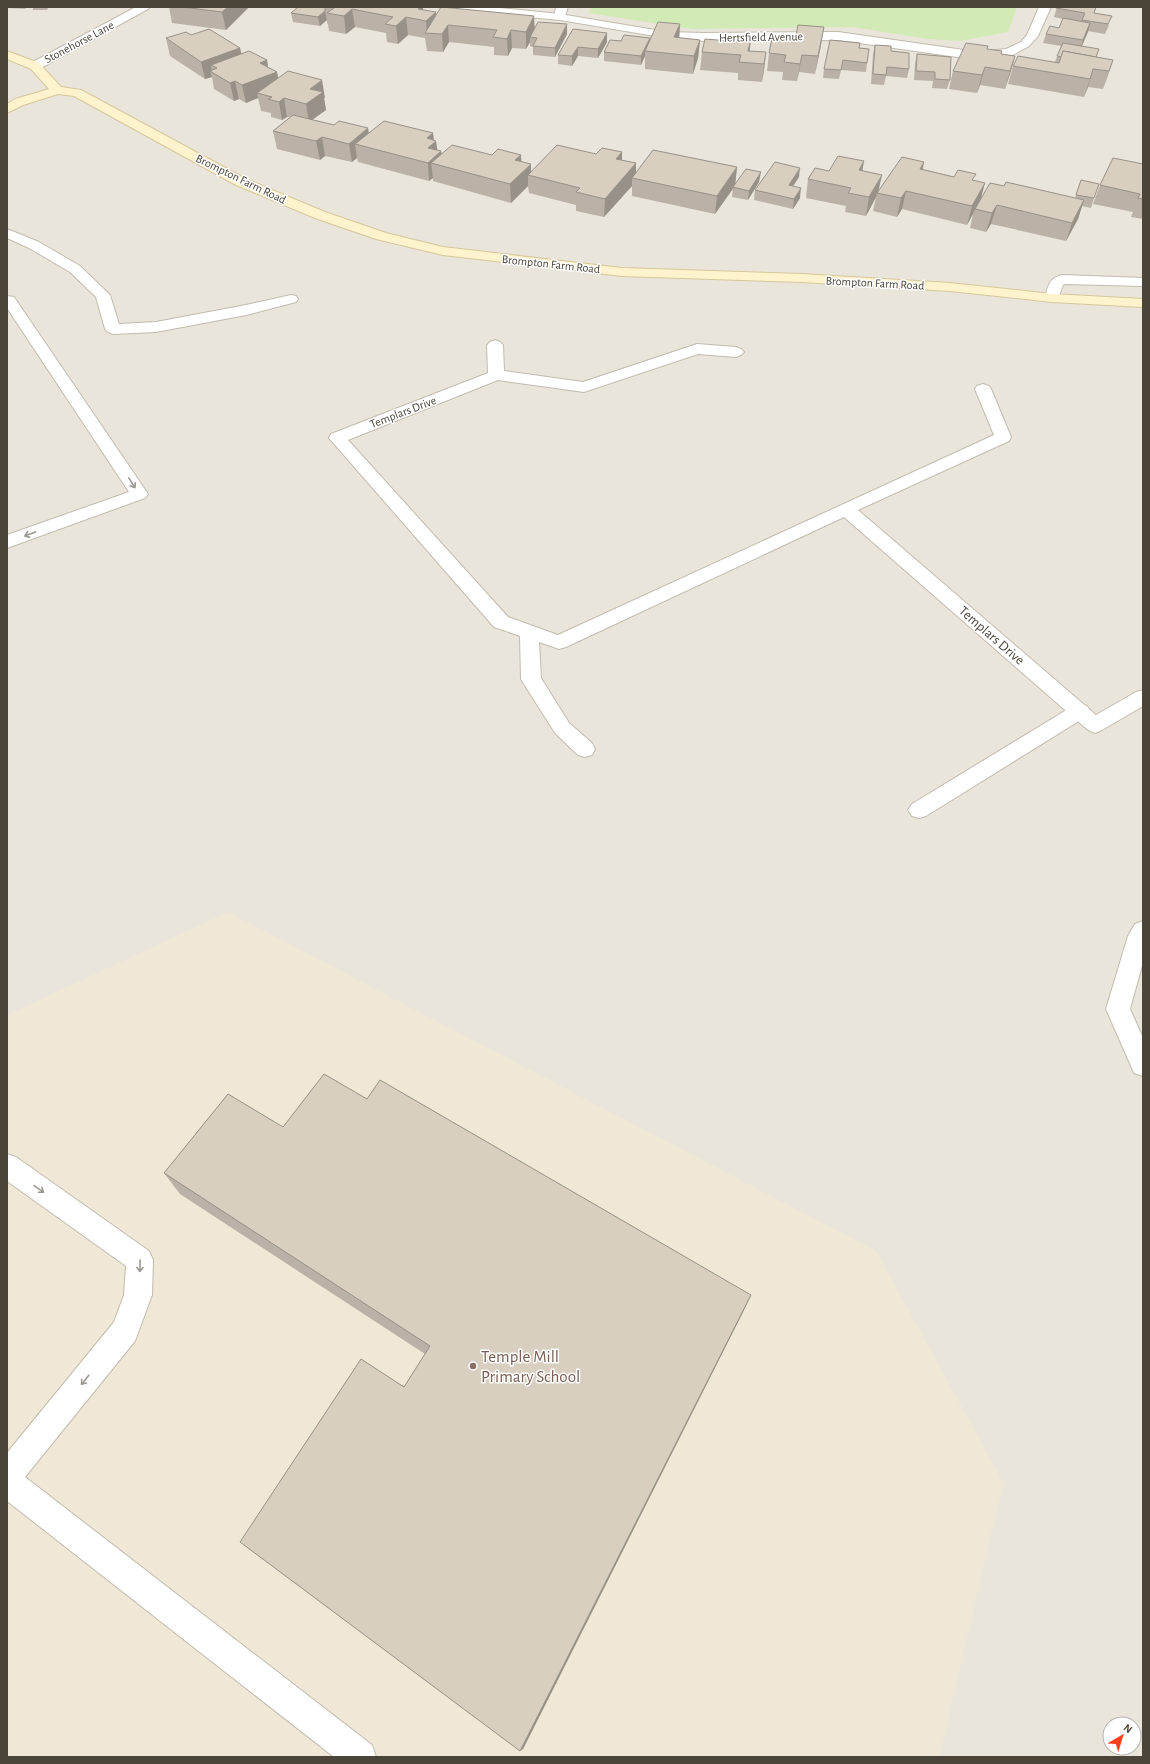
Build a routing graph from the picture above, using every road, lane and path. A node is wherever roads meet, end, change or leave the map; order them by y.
1 (144, 7) edge
2 (453, 7) edge
3 (1045, 7) edge
4 (561, 12) edge
5 (7, 55) edge
6 (35, 66) junction
7 (57, 90) junction
8 (7, 110) edge
9 (7, 233) edge
10 (1143, 282) edge
11 (1052, 298) junction
12 (291, 299) dead end
13 (7, 300) edge
14 (1143, 303) edge
15 (495, 345) dead end
16 (736, 352) dead end
17 (496, 375) junction
18 (983, 389) dead end
19 (846, 509) junction
20 (7, 542) edge
21 (529, 632) junction
22 (1143, 696) edge
23 (1080, 712) junction
24 (585, 749) dead end
25 (918, 810) dead end
26 (1143, 931) edge
27 (1143, 1064) edge
28 (7, 1166) edge
29 (7, 1476) edge
30 (7, 1482) edge
31 (360, 1757) edge

1 - 6 street, Stonehorse Lane
2 - 4 street, Hertsfield Avenue
3 - 4 street, Hertsfield Avenue
5 - 6 main road
6 - 7 main road
7 - 8 main road
7 - 11 main road, Brompton Farm Road
9 - 12 street
10 - 11 street
11 - 14 main road, Brompton Farm Road
13 -> 20 street
15 - 17 street
16 - 17 street, Templars Drive
17 - 21 street, Templars Drive
18 - 19 street, Templars Drive
19 - 21 street, Templars Drive
19 - 23 street, Templars Drive
21 - 24 street
22 - 23 street, Templars Drive
23 - 25 street
26 - 27 street
28 -> 29 street
30 - 31 street

